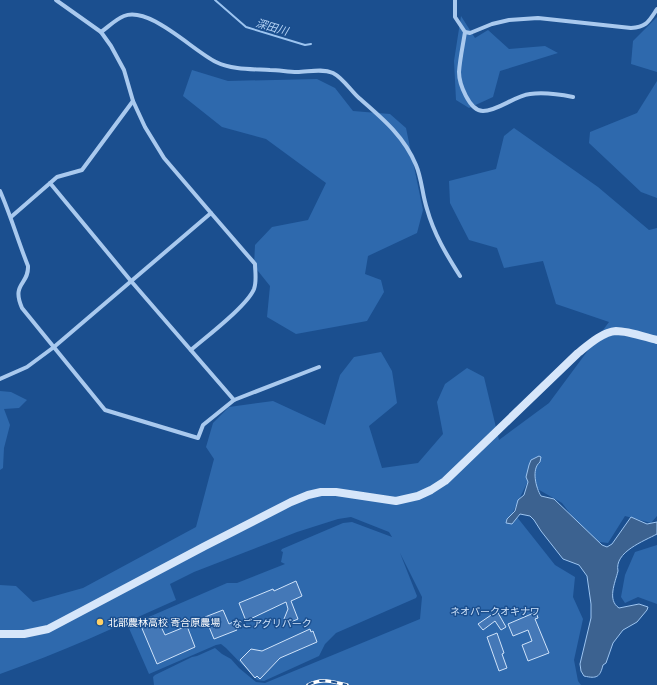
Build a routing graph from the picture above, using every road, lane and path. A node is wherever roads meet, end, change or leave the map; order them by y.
1 (56, 0) edge
2 (455, 0) edge
3 (657, 9) edge
4 (101, 32) junction
5 (464, 32) junction
6 (573, 97) dead end
7 (133, 101) junction
8 (50, 183) junction
9 (0, 191) edge
10 (211, 213) junction
11 (11, 218) junction
12 (460, 276) dead end
13 (131, 281) junction
14 (657, 340) edge
15 (54, 347) junction
16 (191, 350) junction
17 (319, 367) dead end
18 (1, 378) edge
19 (234, 400) junction
20 (0, 634) edge

1 - 4 street
2 - 5 street
3 - 5 street
4 - 7 street
4 - 12 street
5 - 6 street
7 - 8 street
7 - 10 street
8 - 11 street
8 - 13 street
9 - 11 street
10 - 13 street
10 - 16 street
11 - 15 street
13 - 15 street
13 - 16 street
14 - 20 street
15 - 18 street
15 - 19 street
16 - 19 street
17 - 19 street

